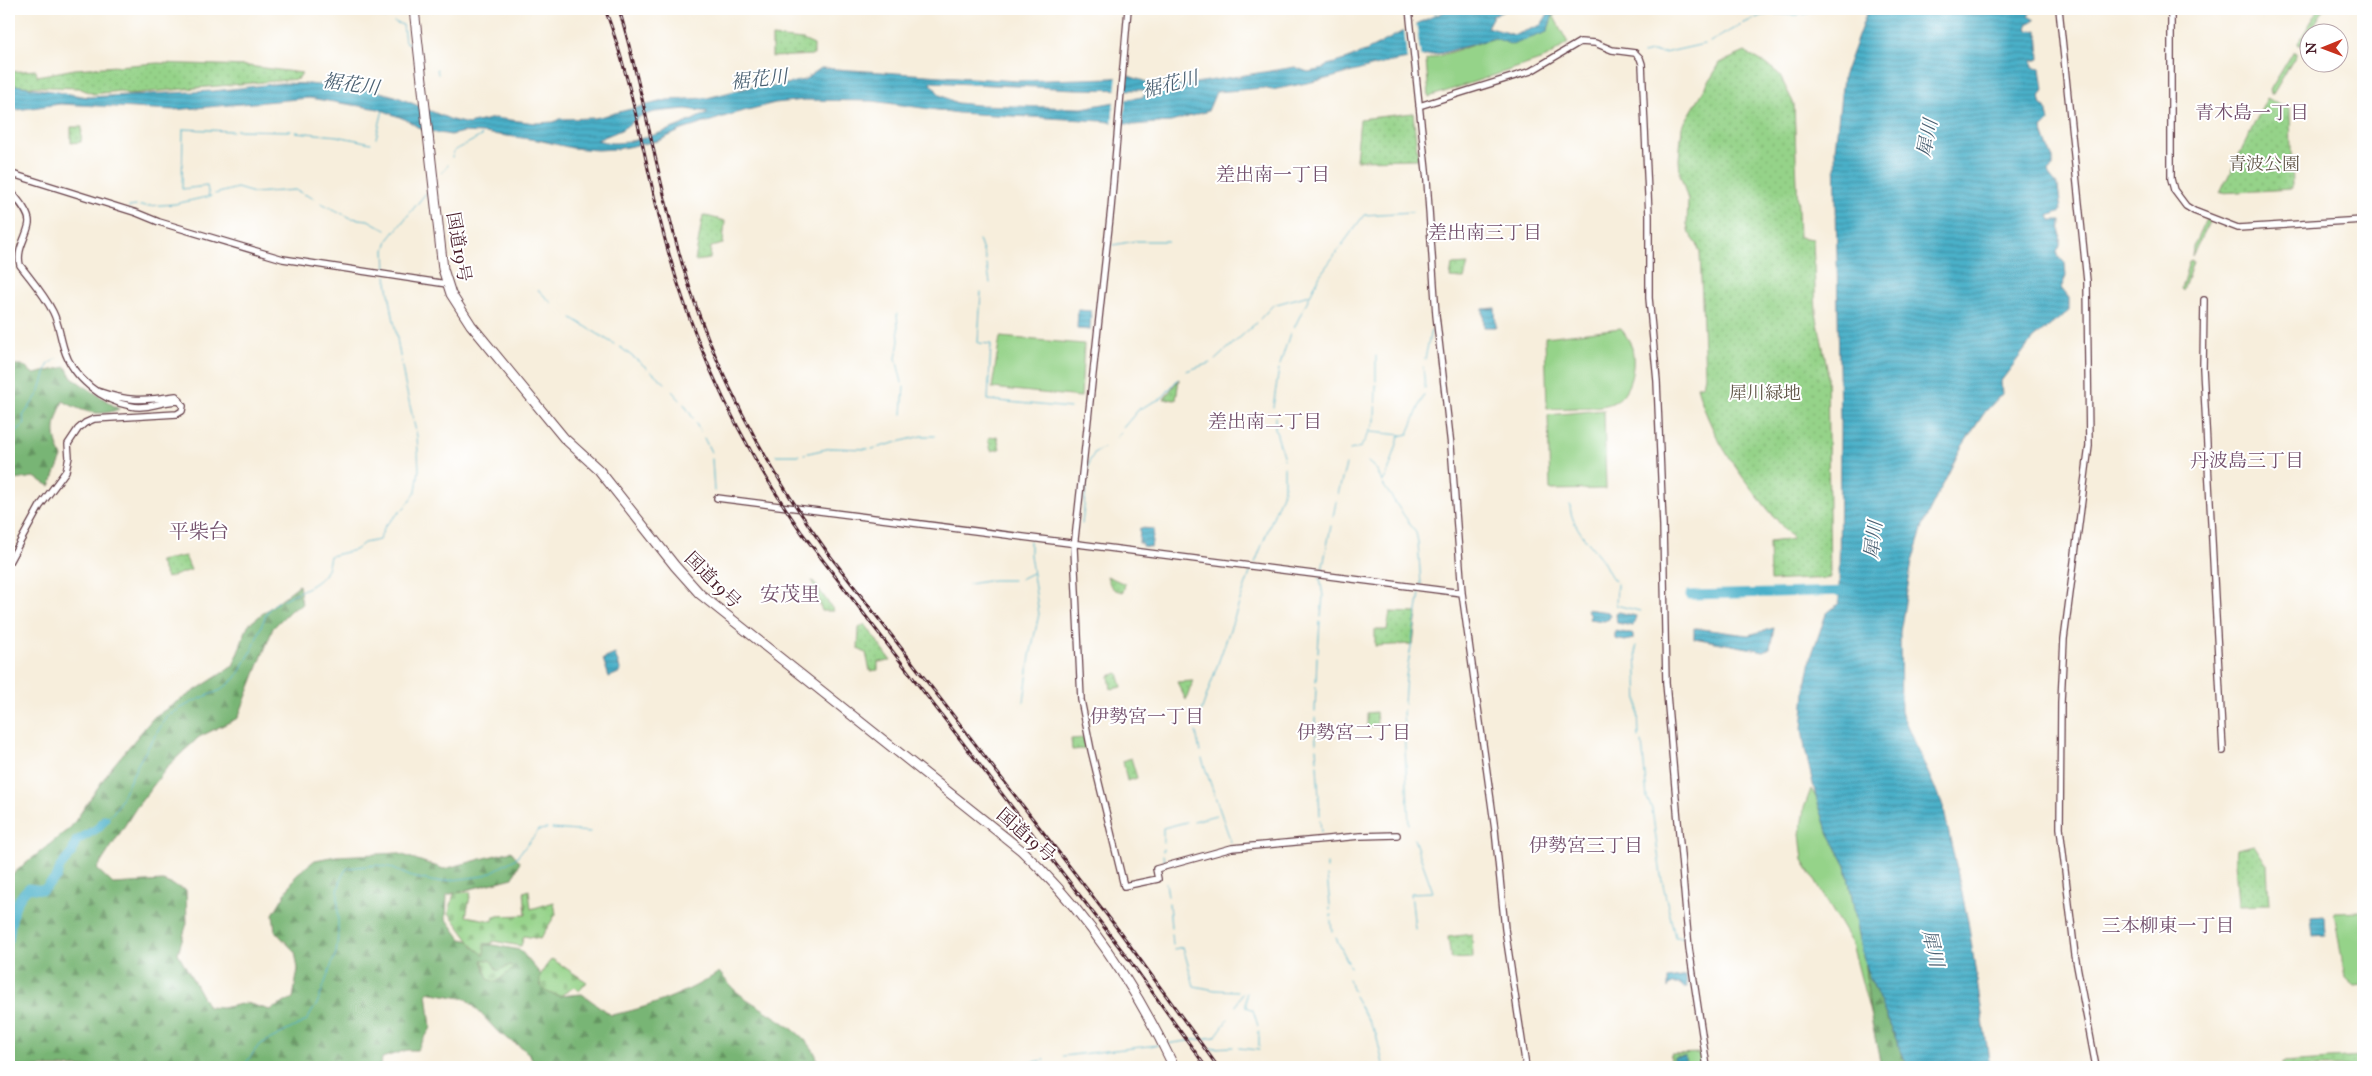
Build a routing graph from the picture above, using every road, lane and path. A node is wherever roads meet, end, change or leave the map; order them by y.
1 (414, 9) edge
2 (1128, 9) edge
3 (1409, 9) edge
4 (2059, 9) edge
5 (2171, 9) edge
6 (1419, 104) junction
7 (9, 173) edge
8 (9, 189) edge
9 (2363, 220) edge
10 (447, 284) junction
11 (2204, 300) dead end
12 (717, 498) dead end
13 (1074, 544) junction
14 (9, 562) edge
15 (1462, 593) junction
16 (2223, 751) dead end
17 (1397, 835) dead end
18 (1174, 1067) edge
19 (1526, 1067) edge
20 (1707, 1067) edge
21 (2096, 1067) edge

1 - 10 highway, 国道19号
2 - 13 street
3 - 6 street
4 - 21 street
5 - 9 street
6 - 15 street
6 - 20 street
7 - 10 street
8 - 14 street
10 - 18 highway, 国道19号
11 - 16 street
12 - 13 street
13 - 15 street
13 - 17 street
15 - 19 street

